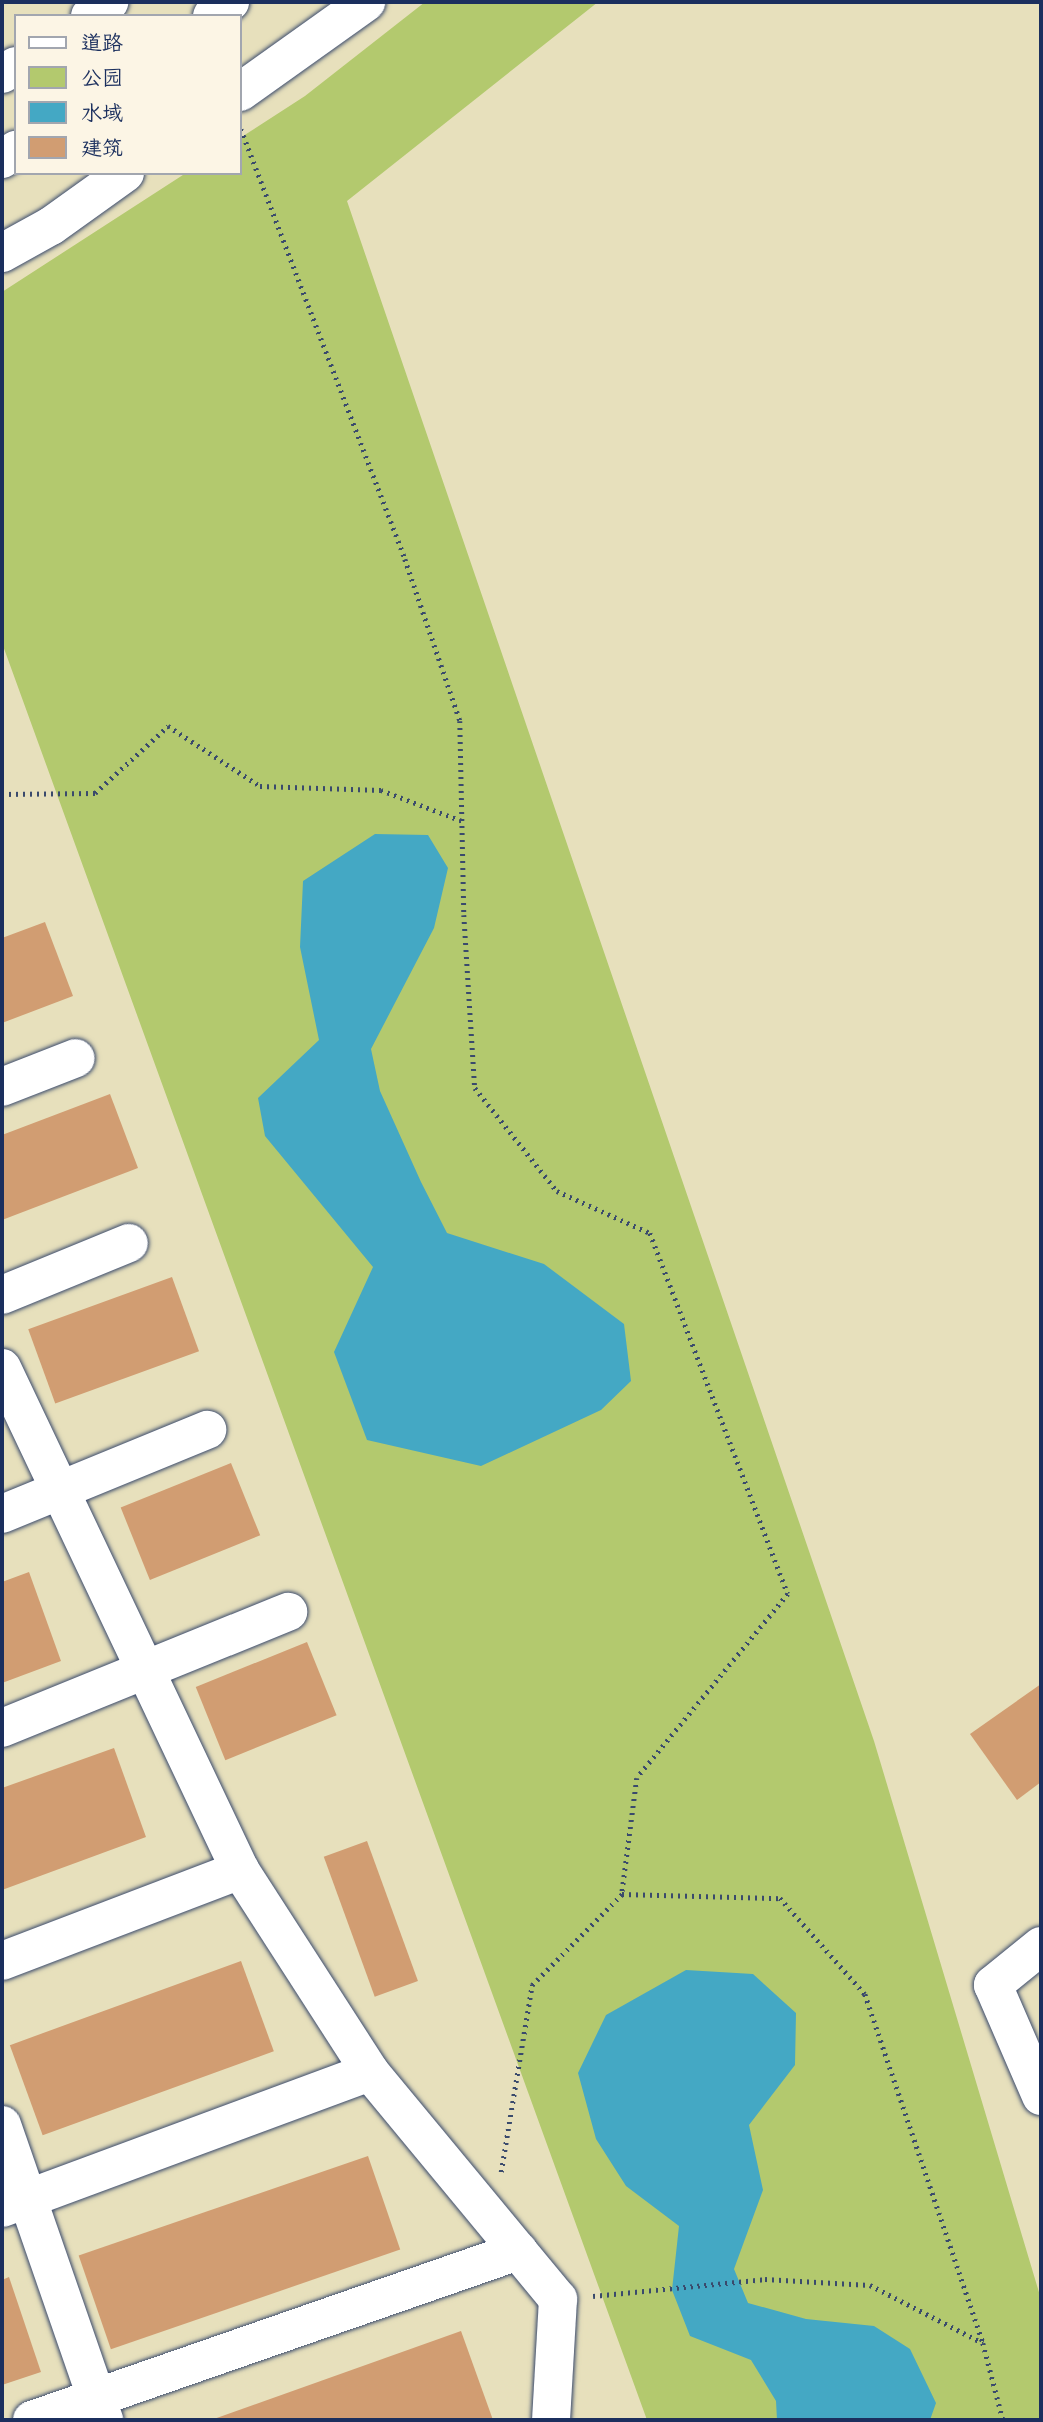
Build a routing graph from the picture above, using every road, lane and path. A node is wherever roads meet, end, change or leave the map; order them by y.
1 (109, 2) edge
2 (230, 2) edge
3 (366, 2) edge
4 (93, 14) edge
5 (215, 14) edge
6 (242, 91) edge
7 (242, 132) edge
8 (122, 175) edge
9 (2, 253) edge
10 (2, 794) edge
11 (462, 821) junction
12 (76, 1058) dead end
13 (2, 1087) edge
14 (129, 1243) dead end
15 (2, 1295) edge
16 (2, 1368) edge
17 (207, 1430) dead end
18 (60, 1490) junction
19 (2, 1514) edge
20 (288, 1612) dead end
21 (145, 1670) junction
22 (2, 1728) edge
23 (240, 1870) junction
24 (622, 1894) junction
25 (1041, 1946) edge
26 (2, 1961) edge
27 (370, 2072) junction
28 (1041, 2096) edge
29 (2, 2125) edge
30 (15, 2203) edge
31 (494, 2221) junction
32 (518, 2251) junction
33 (558, 2300) junction
34 (984, 2343) junction
35 (100, 2409) edge
36 (32, 2420) edge
37 (551, 2420) edge
38 (1003, 2420) edge

1 - 4 street
2 - 5 street
3 - 6 street
7 - 11 path
8 - 9 street
10 - 11 path
11 - 24 path
12 - 13 street
14 - 15 street
16 - 18 street
17 - 18 street
18 - 19 street
18 - 21 street
20 - 21 street
21 - 22 street
21 - 23 street
23 - 26 street
23 - 27 street
24 - 31 path
24 - 34 path
25 - 28 street
27 - 30 street
27 - 31 street
29 - 30 street
30 - 35 street
31 - 32 street
32 - 33 street
32 - 35 street
33 - 34 path
33 - 37 street
34 - 38 path
35 - 36 street

